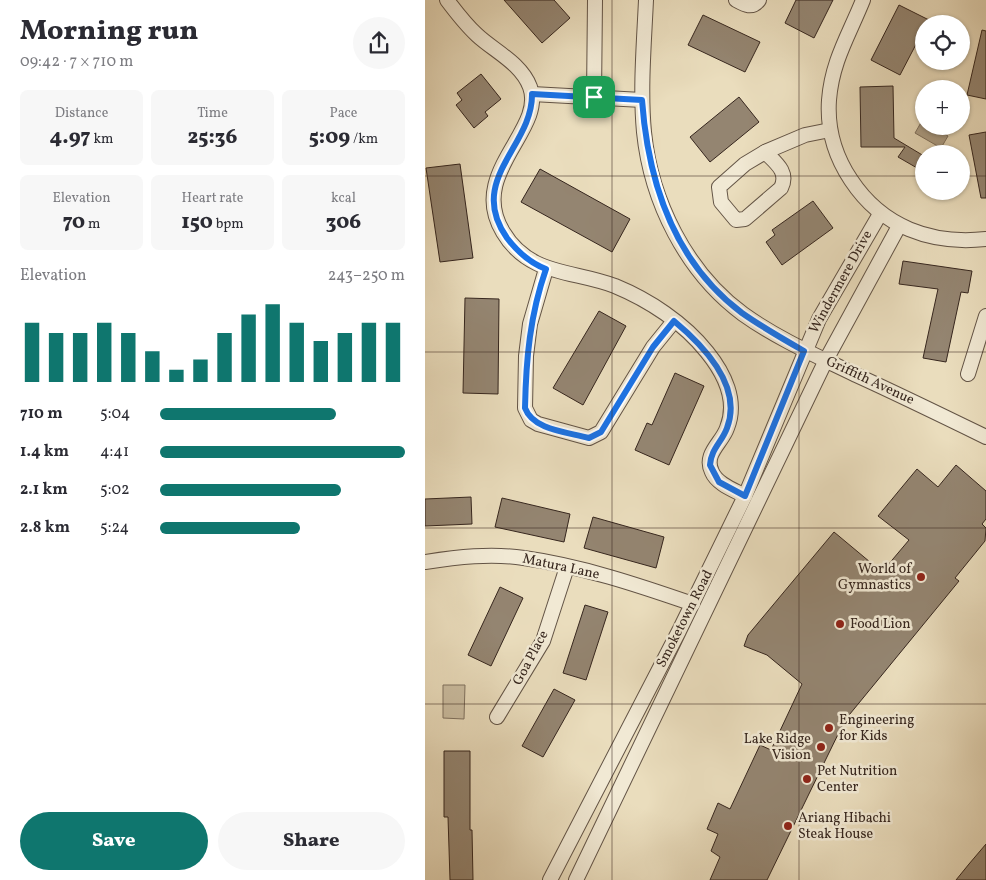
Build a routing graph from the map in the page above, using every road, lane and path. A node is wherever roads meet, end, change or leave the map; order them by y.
1 (447, 0) edge
2 (595, 0) edge
3 (646, 0) edge
4 (736, 0) edge
5 (759, 0) edge
6 (863, 0) edge
7 (532, 94) junction
8 (594, 97) junction
9 (642, 100) junction
10 (830, 130) junction
11 (765, 152) junction
12 (880, 214) junction
13 (899, 226) junction
14 (986, 239) edge
15 (546, 269) junction
16 (986, 316) edge
17 (674, 321) junction
18 (804, 351) junction
19 (826, 360) junction
20 (968, 374) dead end
21 (986, 437) edge
22 (745, 496) junction
23 (425, 562) edge
24 (567, 567) junction
25 (693, 604) junction
26 (497, 717) dead end
27 (550, 880) edge
28 (575, 880) edge

1 - 7 street
2 - 8 street
3 - 9 street, Griffith Avenue
4 - 5 street
6 - 10 street
7 - 8 street
7 - 15 street
8 - 9 street
9 - 18 street, Griffith Avenue
10 - 11 street
10 - 12 street
11 - 11 street
12 - 13 street
12 - 18 street, Windermere Drive
13 - 14 street
13 - 19 street, Windermere Drive
15 - 17 street
15 - 17 street
16 - 20 street
17 - 22 street
18 - 19 street, Griffith Avenue
18 - 22 street, Smoketown Road
19 - 21 street, Griffith Avenue
19 - 28 street, Smoketown Road
22 - 25 street, Smoketown Road
23 - 24 street, Matura Lane
24 - 25 street, Matura Lane
24 - 26 street, Goa Place
25 - 27 street, Smoketown Road

